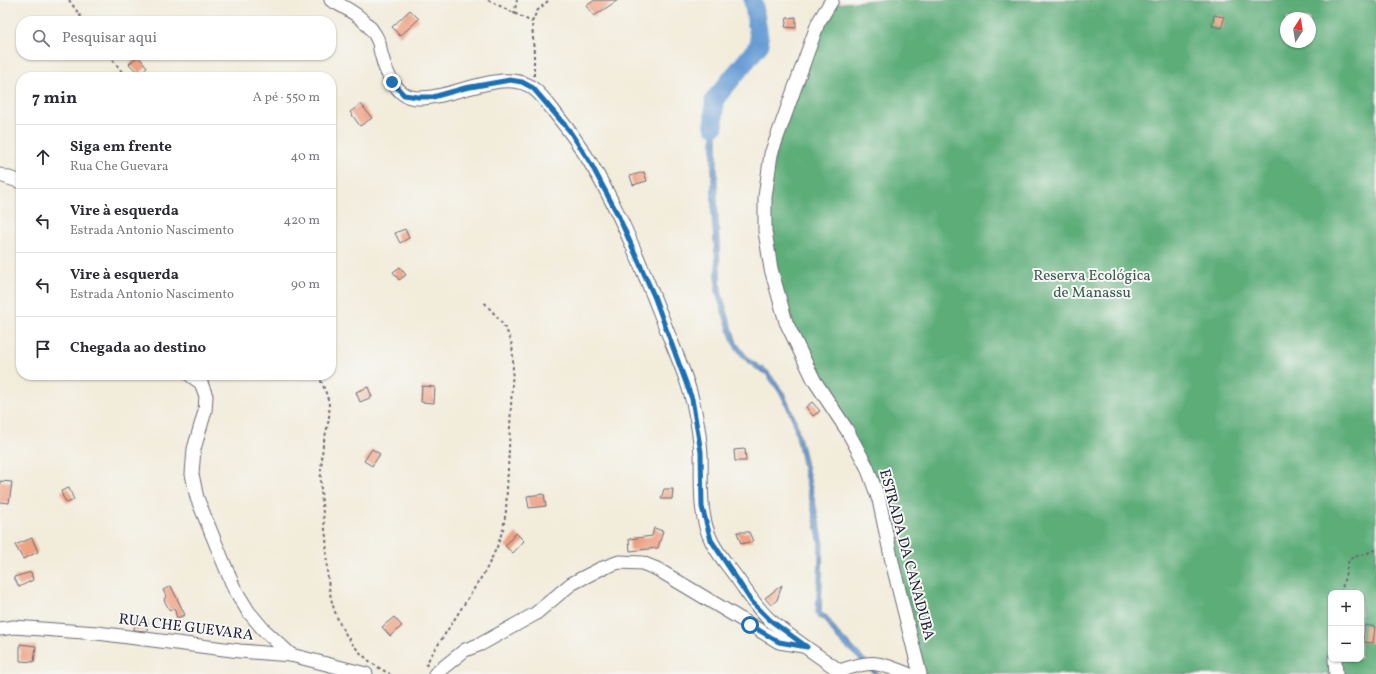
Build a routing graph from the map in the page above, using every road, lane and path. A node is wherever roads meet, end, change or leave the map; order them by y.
1 (69, 0) edge
2 (331, 0) edge
3 (488, 0) edge
4 (517, 0) edge
5 (549, 0) edge
6 (832, 0) edge
7 (514, 14) junction
8 (80, 16) edge
9 (532, 22) junction
10 (113, 60) edge
11 (122, 72) edge
12 (533, 88) junction
13 (0, 174) edge
14 (16, 180) edge
15 (484, 302) dead end
16 (197, 380) edge
17 (321, 380) edge
18 (1376, 550) edge
19 (1342, 590) edge
20 (0, 629) edge
21 (807, 647) junction
22 (291, 655) junction
23 (1335, 662) edge
24 (430, 672) edge
25 (839, 672) edge
26 (366, 674) edge
27 (390, 674) edge
28 (908, 674) edge
29 (920, 674) edge
30 (1336, 674) edge

1 - 8 path
2 - 12 street
3 - 7 path
4 - 7 path
5 - 9 path
6 - 29 street, ESTRADA DA CANADUBA
7 - 9 path
9 - 12 path
10 - 11 path
12 - 21 street
13 - 14 street
15 - 24 path
16 - 22 street
17 - 27 path
18 - 19 path
20 - 22 street, RUA CHE GUEVARA
21 - 24 street
21 - 25 street
22 - 26 street, RUA CHE GUEVARA
23 - 30 street
25 - 28 street

